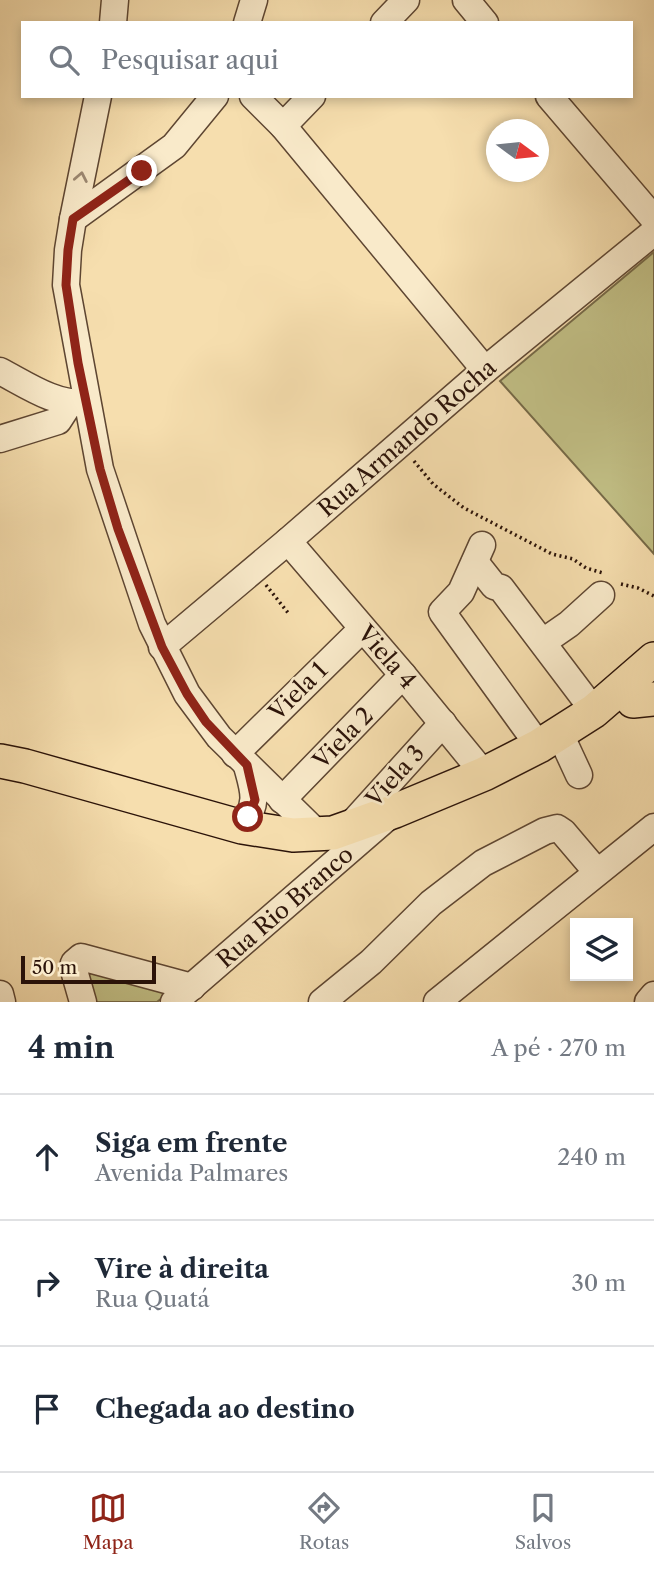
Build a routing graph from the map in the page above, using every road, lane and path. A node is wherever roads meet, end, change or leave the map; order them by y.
1 (115, 0) edge
2 (254, 0) edge
3 (406, 0) edge
4 (466, 0) edge
5 (113, 21) edge
6 (248, 21) edge
7 (386, 21) edge
8 (483, 21) edge
9 (98, 98) edge
10 (213, 98) edge
11 (255, 98) edge
12 (310, 98) edge
13 (550, 98) edge
14 (283, 126) junction
15 (73, 219) junction
16 (654, 219) edge
17 (654, 232) edge
18 (485, 370) junction
19 (0, 371) edge
20 (78, 404) junction
21 (0, 439) edge
22 (399, 443) junction
23 (288, 541) junction
24 (254, 570) junction
25 (609, 583) junction
26 (654, 596) edge
27 (289, 614) dead end
28 (362, 629) junction
29 (542, 642) junction
30 (162, 647) junction
31 (654, 659) edge
32 (403, 675) junction
33 (647, 697) edge
34 (594, 711) junction
35 (443, 723) junction
36 (549, 740) junction
37 (241, 760) junction
38 (0, 761) edge
39 (484, 774) junction
40 (579, 775) dead end
41 (282, 800) junction
42 (395, 811) junction
43 (242, 827) junction
44 (654, 827) edge
45 (333, 831) junction
46 (597, 872) junction
47 (0, 994) edge
48 (183, 994) edge
49 (654, 995) edge
50 (2, 1002) edge
51 (83, 1002) edge
52 (322, 1002) edge
53 (437, 1002) edge
54 (648, 1002) edge

1 - 5 street
2 - 6 street
3 - 7 street
4 - 8 street
15 -> 9 street
10 - 15 street
11 - 14 street
12 - 14 street
13 - 16 street
14 - 18 street
15 - 20 street
17 - 18 street, Rua Armando Rocha
18 - 22 street, Rua Armando Rocha
19 - 20 street
20 - 21 street
20 - 30 street
22 - 23 street, Rua Armando Rocha
22 - 25 path
23 - 24 street, Rua Armando Rocha
23 - 28 street, Viela 4
24 - 27 path
24 - 30 street, Rua Armando Rocha
25 - 26 path
25 - 29 street
28 - 32 street, Viela 4
28 - 37 street, Viela 1
29 - 34 street
29 - 36 street
30 - 37 street
31 - 34 main road
32 - 35 street, Viela 4
32 - 41 street, Viela 2
33 - 34 main road
34 - 36 main road
35 - 39 street, Viela 4
35 - 45 street, Viela 3
36 - 39 main road
36 - 40 street
37 - 41 street
37 - 43 street
38 - 43 main road
39 - 42 main road
41 - 45 street
42 - 45 main road
42 - 48 street, Rua Rio Branco
43 - 45 main road
44 - 46 street
46 - 52 street
46 - 53 street
47 - 50 street
48 - 51 street
49 - 54 street

